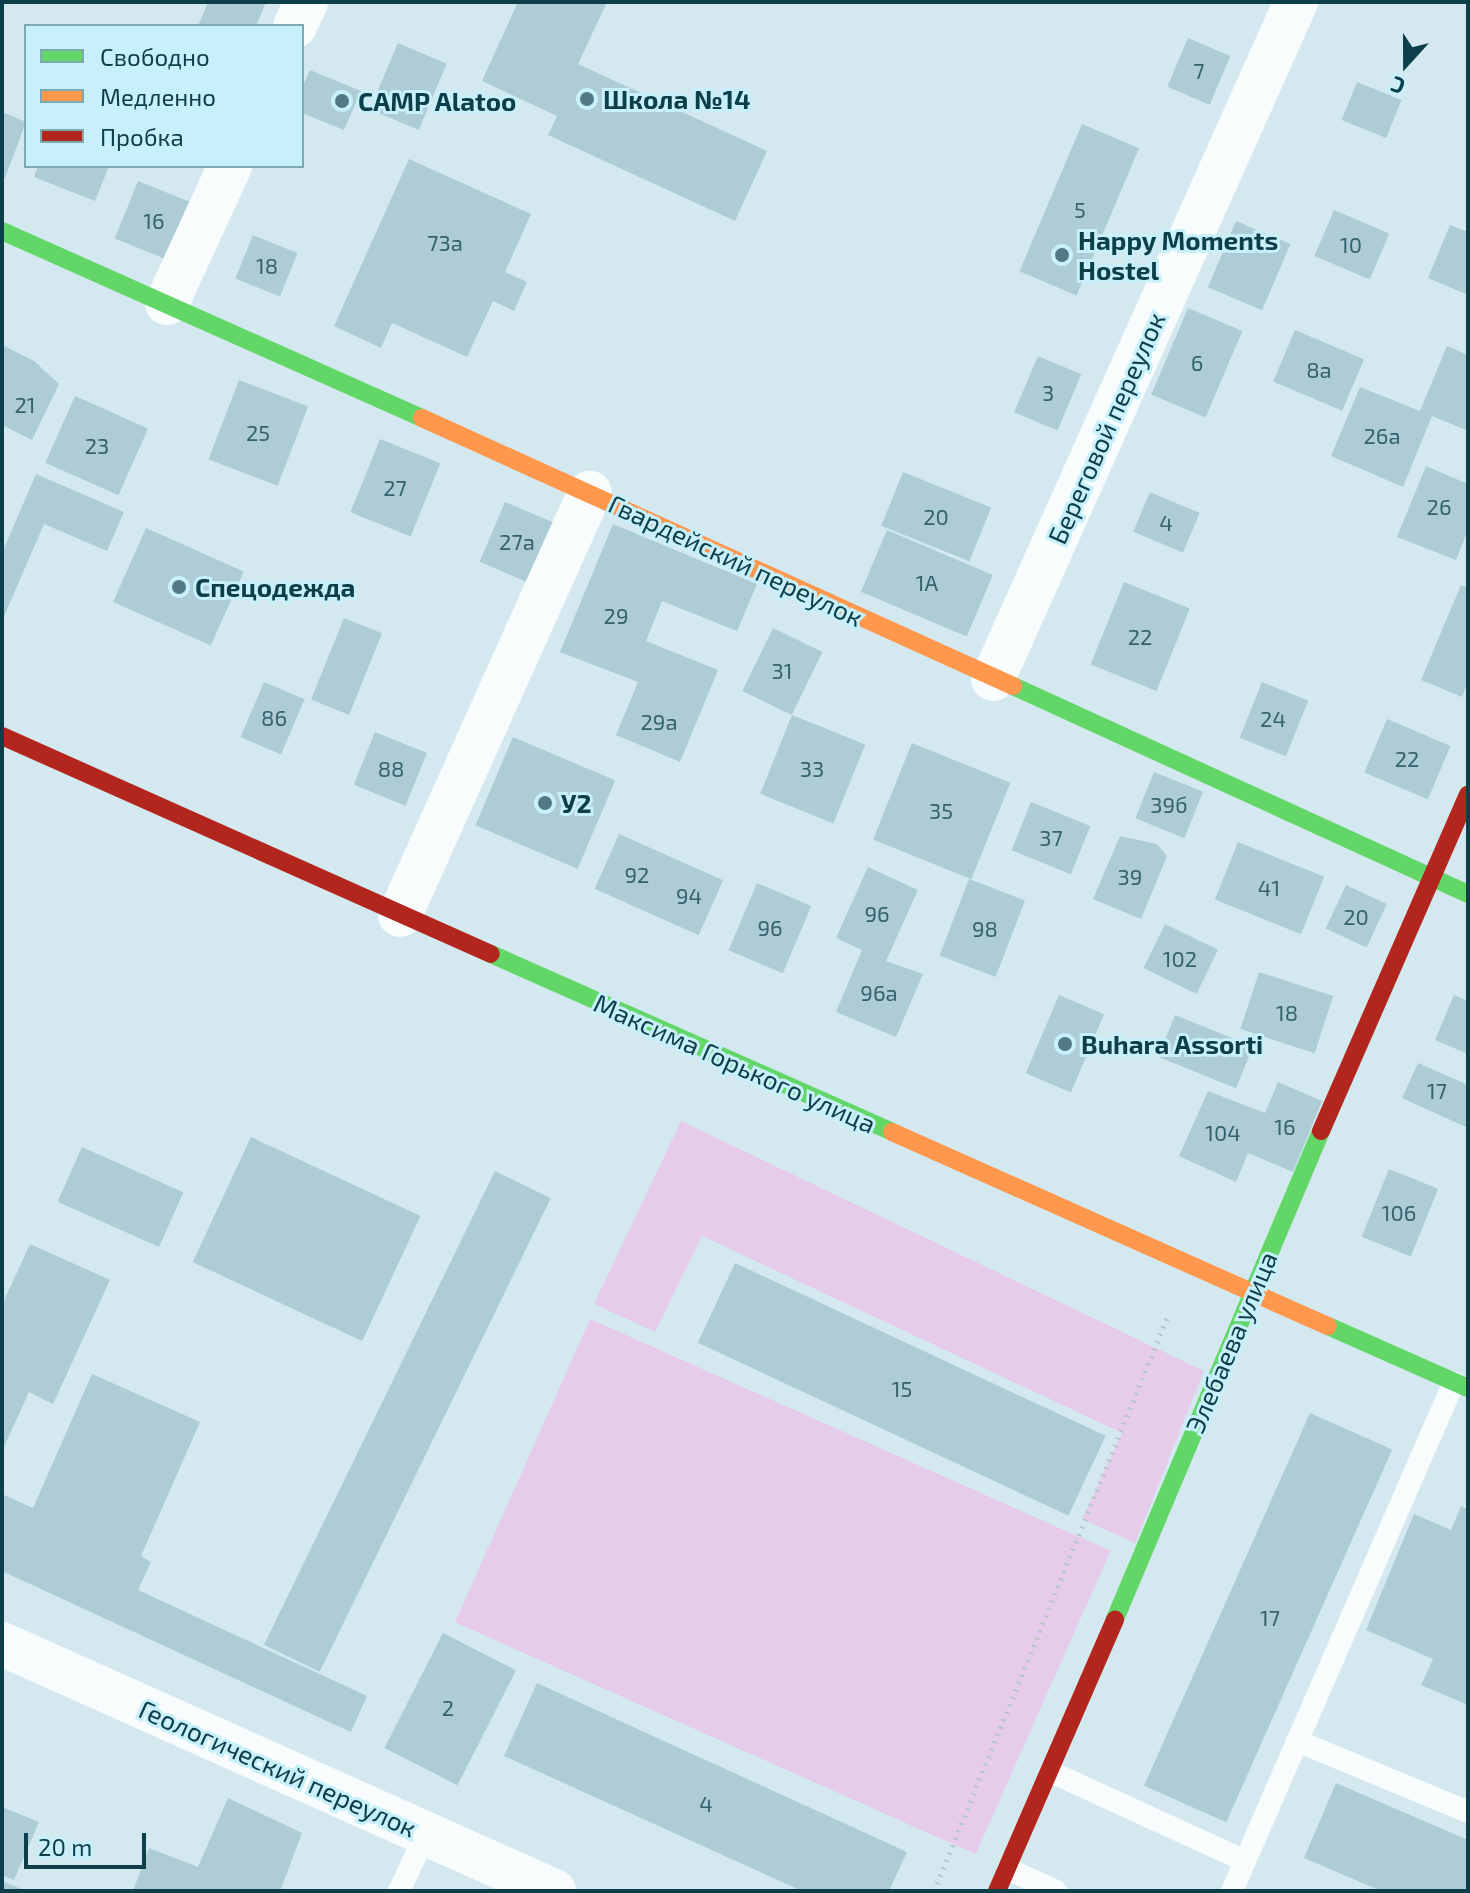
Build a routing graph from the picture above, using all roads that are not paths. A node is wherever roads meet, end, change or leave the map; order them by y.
1 (306, 2) edge
2 (1296, 2) edge
3 (296, 24) edge
4 (229, 168) edge
5 (2, 231) edge
6 (167, 303) junction
7 (590, 493) junction
8 (993, 679) junction
9 (2, 736) edge
10 (1468, 795) edge
11 (1432, 877) junction
12 (1468, 894) edge
13 (400, 915) junction
14 (1251, 1292) junction
15 (1461, 1385) edge
16 (2, 1644) edge
17 (1297, 1741) junction
18 (1051, 1772) junction
19 (1468, 1812) edge
20 (426, 1834) junction
21 (1245, 1861) junction
22 (1008, 1869) junction
23 (399, 1891) edge
24 (554, 1891) edge
25 (997, 1891) edge
26 (1056, 1891) edge
27 (1232, 1891) edge

1 - 3 street
2 - 8 street, Береговой переулок
4 - 6 street
5 - 6 street, Гвардейский переулок
6 - 7 street, Гвардейский переулок
7 - 8 street, Гвардейский переулок
7 - 13 street
8 - 11 street, Гвардейский переулок
9 - 13 street, Максима Горького улица
10 - 11 street, Элебаева улица
11 - 12 street, Гвардейский переулок
11 - 14 street, Элебаева улица
13 - 14 street, Максима Горького улица
14 - 15 street, Максима Горького улица
14 - 18 street, Элебаева улица
15 - 17 lane
16 - 20 street, Геологический переулок
17 - 19 lane
17 - 21 lane
18 - 21 lane
18 - 22 street, Элебаева улица
20 - 23 lane
20 - 24 street, Геологический переулок
21 - 27 lane
22 - 25 street, Элебаева улица
22 - 26 lane

